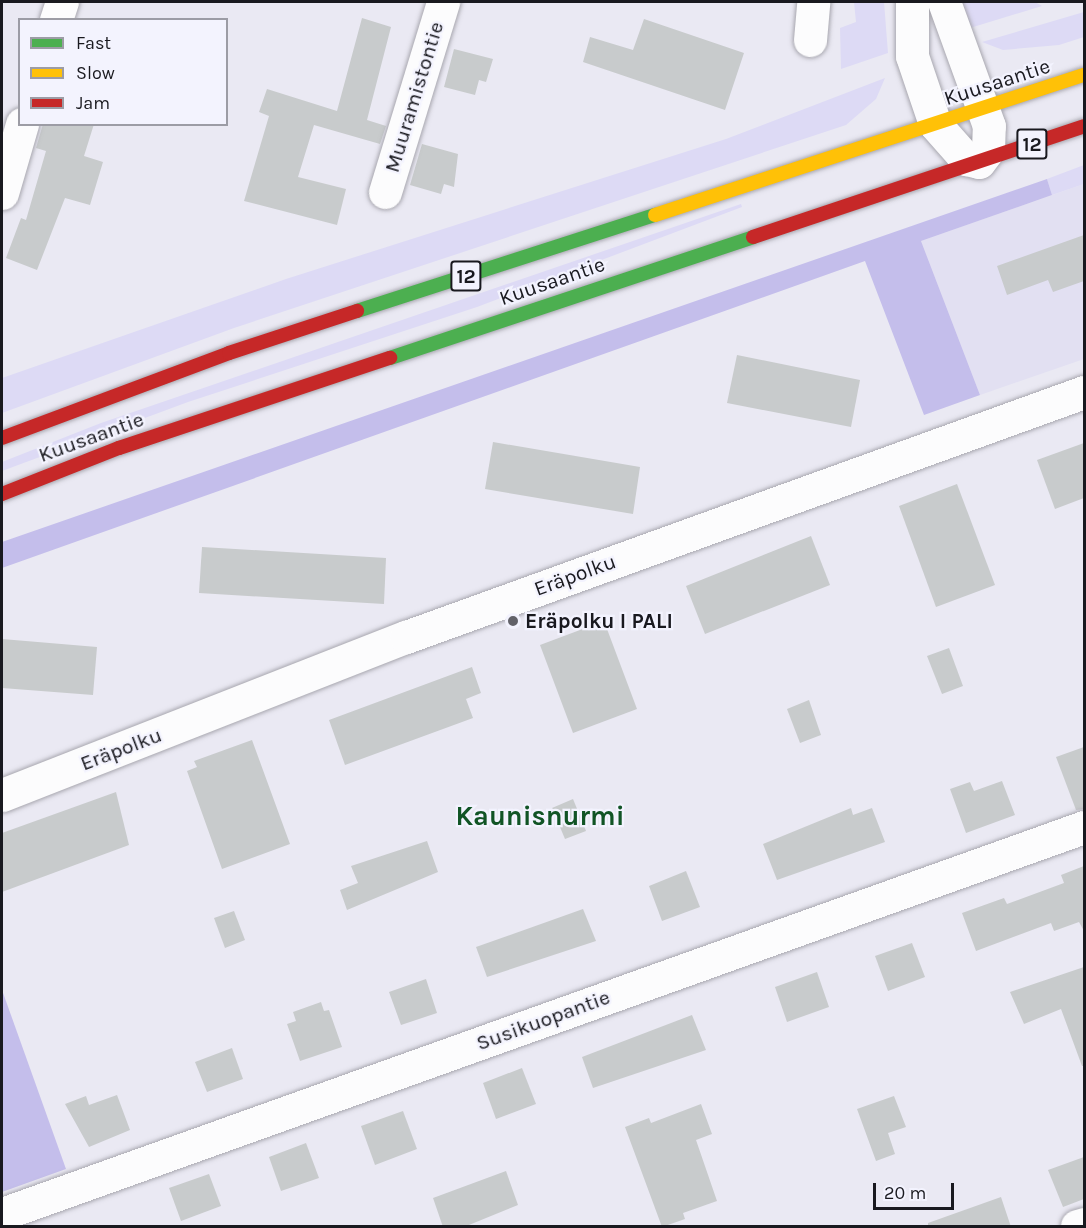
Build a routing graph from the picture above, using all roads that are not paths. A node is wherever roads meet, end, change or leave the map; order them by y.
1 (62, 2) edge
2 (444, 2) edge
3 (813, 2) edge
4 (912, 2) edge
5 (944, 2) edge
6 (57, 18) edge
7 (810, 40) dead end
8 (1084, 75) edge
9 (984, 108) junction
10 (935, 124) junction
11 (21, 126) edge
12 (1084, 126) edge
13 (979, 162) junction
14 (385, 192) dead end
15 (2, 193) edge
16 (1084, 392) edge
17 (2, 438) edge
18 (2, 494) edge
19 (2, 795) edge
20 (1084, 827) edge
21 (2, 1214) edge
22 (1084, 1224) edge
23 (1077, 1227) edge

1 - 6 street
2 - 14 street, Muuramistontie
3 - 7 street
4 - 10 street
5 - 9 street
8 - 9 main road, Kuusaantie / 12
9 - 10 main road, Kuusaantie / 12
9 - 13 street
10 - 13 street
10 - 17 main road, Kuusaantie / 12
11 - 15 street
12 - 13 main road, Kuusaantie / 12
13 - 18 main road, Kuusaantie / 12
16 - 19 street, Eräpolku
20 - 21 street, Susikuopantie
22 - 23 street

